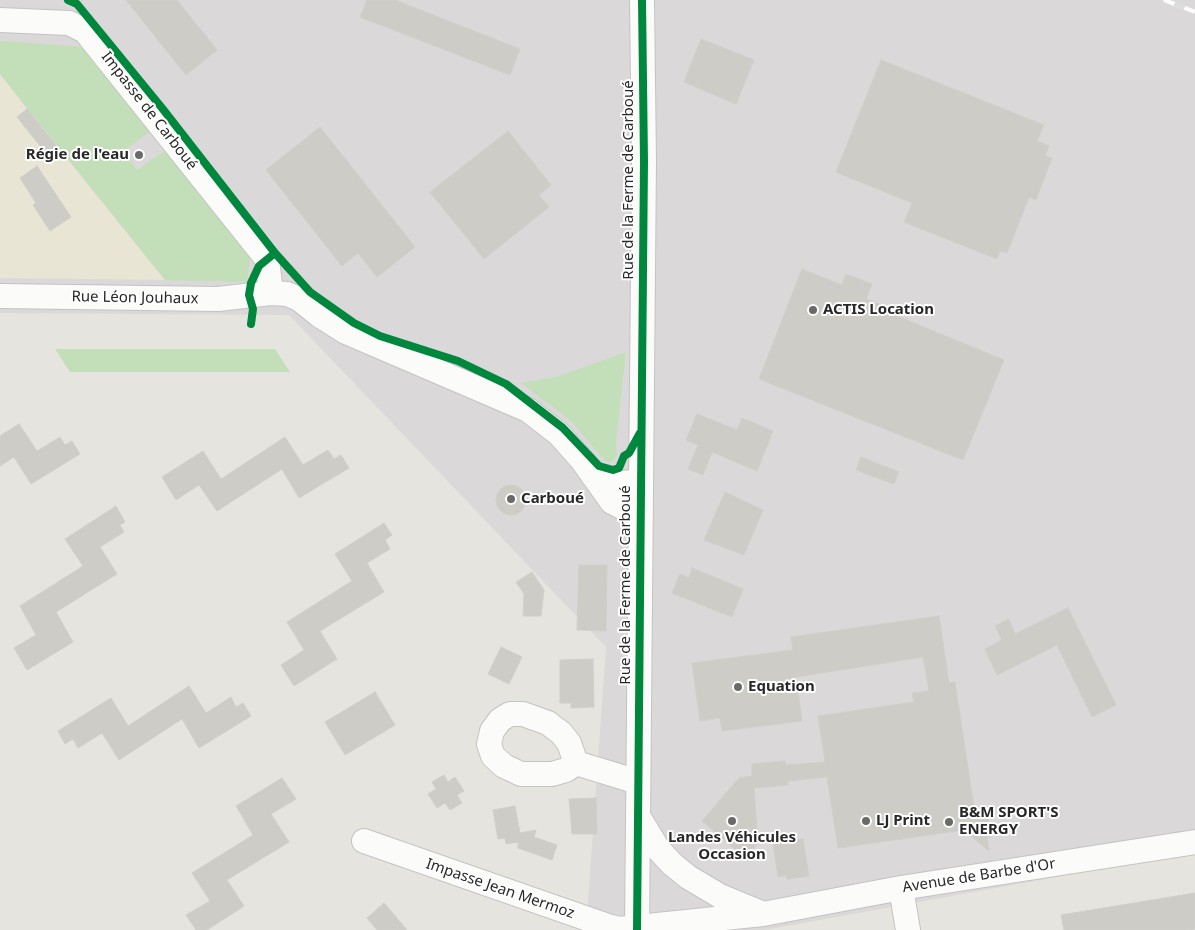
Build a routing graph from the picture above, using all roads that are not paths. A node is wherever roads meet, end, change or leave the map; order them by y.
1 (642, 0) edge
2 (0, 20) edge
3 (266, 259) junction
4 (270, 293) junction
5 (0, 296) edge
6 (299, 298) junction
7 (593, 476) junction
8 (640, 482) junction
9 (640, 516) junction
10 (576, 763) dead end
11 (638, 782) junction
12 (638, 816) junction
13 (364, 841) dead end
14 (1195, 842) edge
15 (900, 888) junction
16 (763, 914) junction
17 (638, 929) edge
18 (728, 930) edge
19 (908, 930) edge

1 - 8 street, Rue de la Ferme de Carboué
2 - 3 street, Impasse de Carboué
3 - 4 street
3 - 6 street, Impasse de Carboué
4 - 5 street, Rue Léon Jouhaux
4 - 6 street, Impasse de Carboué
6 - 7 street, Impasse de Carboué
7 - 8 street
7 - 9 street, Impasse de Carboué
8 - 9 street, Rue de la Ferme de Carboué
9 - 11 street, Rue de la Ferme de Carboué
10 - 11 street
11 - 12 street, Rue de la Ferme de Carboué
12 - 16 street
12 - 17 street, Rue de la Ferme de Carboué
13 - 17 street, Impasse Jean Mermoz
14 - 15 street, Avenue de Barbe d'Or
15 - 16 street, Avenue de Barbe d'Or
15 - 19 street
16 - 17 street, Avenue de Barbe d'Or
16 - 18 street, Avenue de Barbe d'Or

